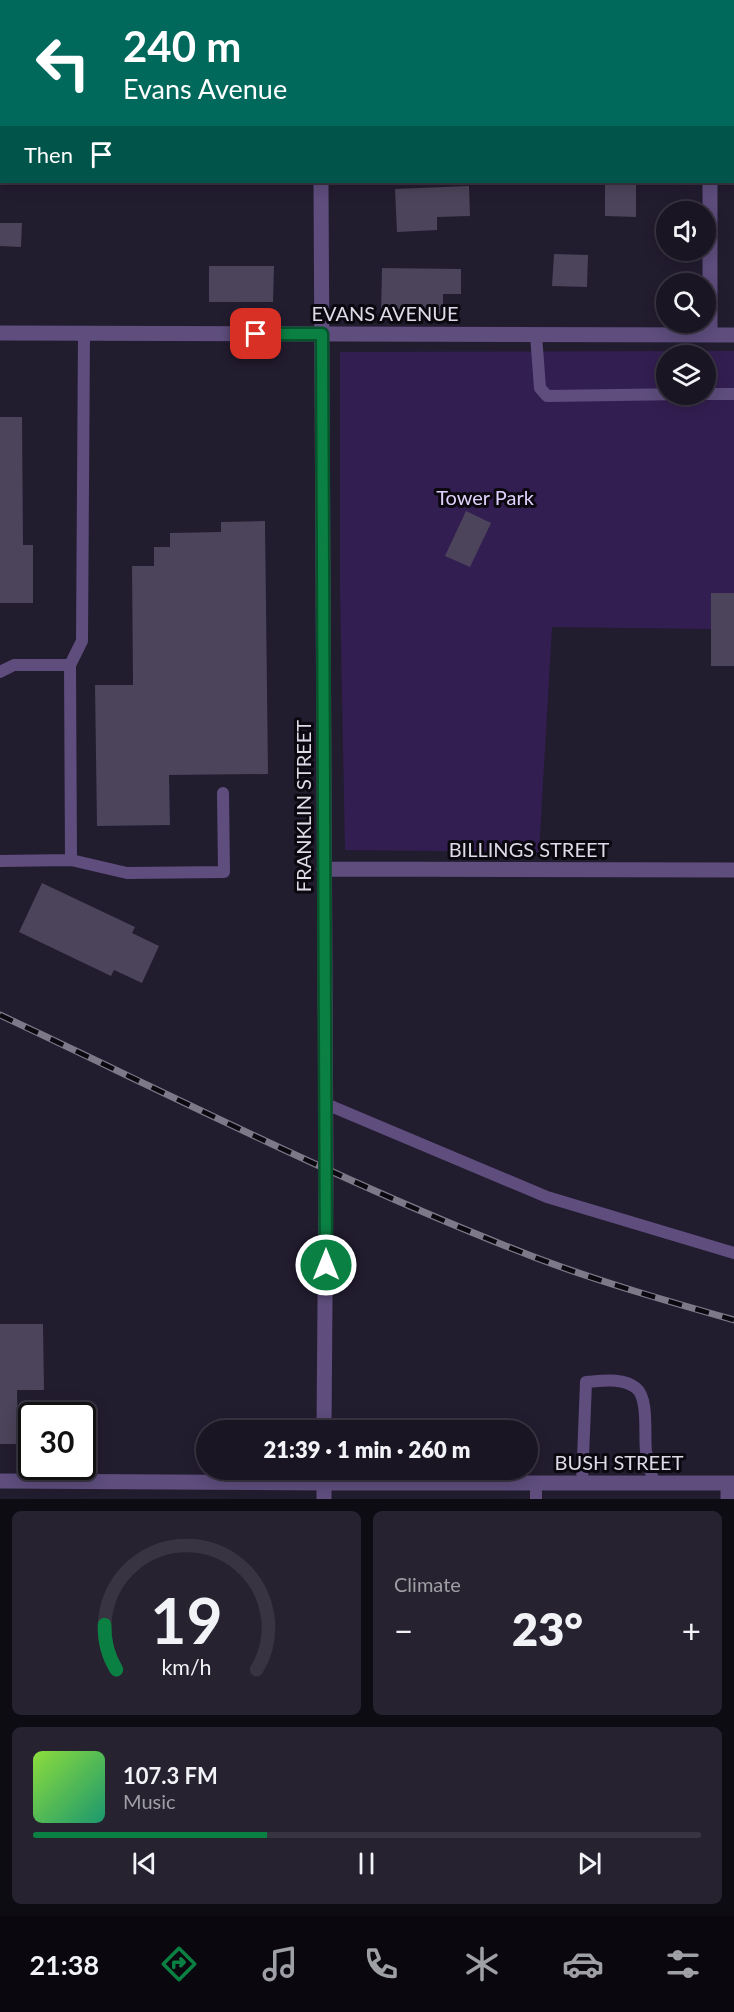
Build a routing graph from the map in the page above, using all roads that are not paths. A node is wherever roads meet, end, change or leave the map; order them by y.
1 (321, 183) edge
2 (710, 183) edge
3 (0, 333) edge
4 (84, 333) junction
5 (322, 334) junction
6 (536, 334) junction
7 (710, 335) junction
8 (734, 335) edge
9 (656, 394) edge
10 (716, 394) edge
11 (734, 394) edge
12 (70, 665) junction
13 (0, 672) edge
14 (223, 794) dead end
15 (71, 860) junction
16 (0, 861) edge
17 (324, 869) junction
18 (734, 870) edge
19 (326, 1104) junction
20 (734, 1253) edge
21 (324, 1420) edge
22 (0, 1481) edge
23 (582, 1483) junction
24 (654, 1483) junction
25 (324, 1484) edge
26 (730, 1489) edge
27 (536, 1491) edge

1 - 5 street, FRANKLIN STREET
2 - 7 street
3 - 4 street, EVANS AVENUE
4 - 5 street, EVANS AVENUE
4 - 12 lane
5 - 6 street, EVANS AVENUE
5 - 17 street, FRANKLIN STREET
6 - 7 street, EVANS AVENUE
6 - 9 lane
7 - 8 street, EVANS AVENUE
10 - 11 lane
12 - 13 lane
12 - 15 lane
14 - 15 lane
15 - 16 lane
17 - 18 street, BILLINGS STREET
17 - 19 street, FRANKLIN STREET
19 - 20 lane
19 - 21 street, FRANKLIN STREET
22 - 25 street, BUSH STREET
23 - 24 street, BUSH STREET
23 - 24 lane
23 - 27 street, BUSH STREET
24 - 26 street, BUSH STREET
25 - 27 street, BUSH STREET

